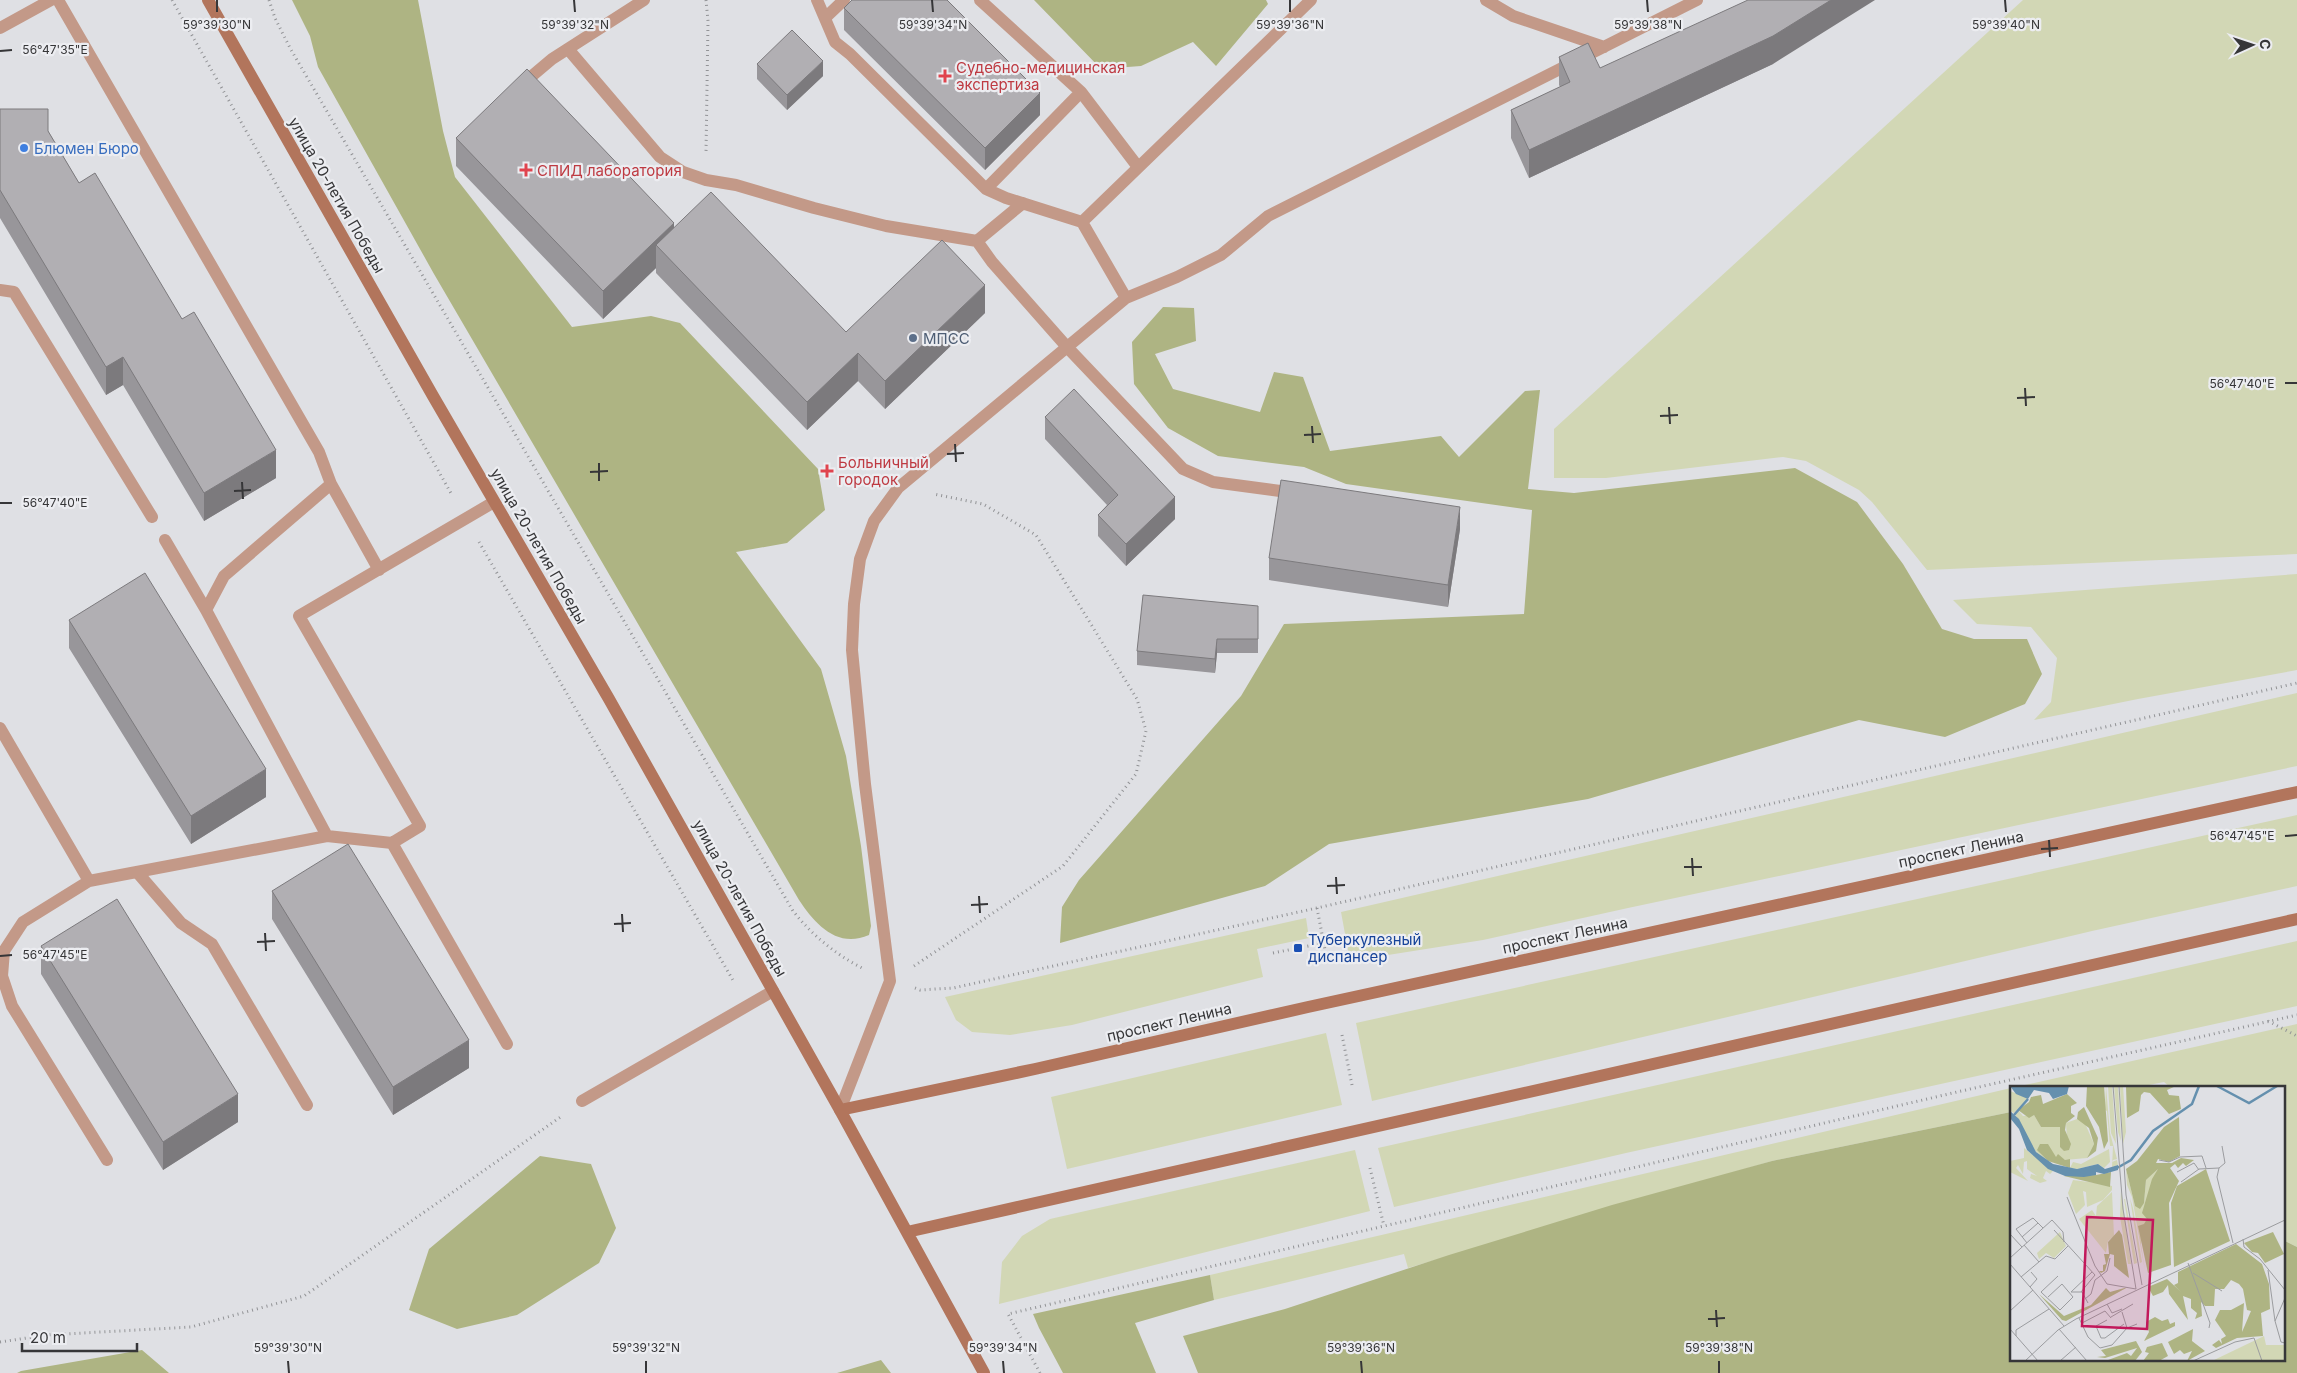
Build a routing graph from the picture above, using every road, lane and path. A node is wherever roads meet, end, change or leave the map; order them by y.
1 (50, 0) edge
2 (58, 0) edge
3 (172, 0) edge
4 (208, 0) edge
5 (270, 0) edge
6 (644, 0) edge
7 (706, 0) edge
8 (817, 0) edge
9 (844, 0) edge
10 (980, 0) edge
11 (1311, 0) edge
12 (1486, 0) edge
13 (1697, 0) edge
14 (825, 18) junction
15 (0, 28) edge
16 (1604, 47) junction
17 (568, 49) junction
18 (1081, 92) junction
19 (506, 97) edge
20 (1138, 167) junction
21 (706, 180) junction
22 (986, 189) junction
23 (1023, 202) junction
24 (1082, 222) junction
25 (977, 241) junction
26 (0, 290) edge
27 (1126, 298) junction
28 (1067, 347) junction
29 (331, 484) junction
30 (898, 488) junction
31 (1307, 495) edge
32 (494, 502) junction
33 (152, 517) dead end
34 (466, 518) junction
35 (166, 540) dead end
36 (379, 570) junction
37 (206, 610) junction
38 (2297, 683) edge
39 (0, 728) edge
40 (2297, 792) edge
41 (327, 836) junction
42 (392, 842) junction
43 (137, 872) junction
44 (89, 881) junction
45 (1317, 908) junction
46 (2297, 920) edge
47 (1324, 943) junction
48 (2, 950) edge
49 (1273, 953) dead end
50 (1326, 954) dead end
51 (890, 981) junction
52 (773, 991) junction
53 (748, 1006) junction
54 (2297, 1014) edge
55 (2268, 1021) junction
56 (1342, 1034) dead end
57 (2297, 1036) edge
58 (507, 1044) dead end
59 (1352, 1086) dead end
60 (582, 1101) joint
61 (307, 1105) dead end
62 (840, 1110) junction
63 (107, 1160) dead end
64 (1370, 1168) dead end
65 (1384, 1226) junction
66 (907, 1232) junction
67 (0, 1342) edge
68 (984, 1373) edge
69 (1040, 1373) edge

1 - 15 lane
2 - 29 lane
3 - 34 path
4 - 32 street, улица 20-летия Победы
5 - 51 path
6 - 17 lane
7 - 21 path
8 - 14 lane
9 - 14 lane
10 - 18 lane
11 - 20 lane
12 - 16 lane
13 - 16 lane
14 - 22 lane
16 - 27 lane
17 - 19 lane
17 - 21 lane
18 - 20 lane
18 - 22 lane
20 - 24 lane
21 - 25 lane
22 - 23 lane
23 - 24 lane
23 - 25 lane
24 - 27 lane
25 - 28 lane
26 - 33 lane
27 - 28 lane
28 - 30 lane
28 - 31 lane
29 - 36 lane
29 - 37 lane
30 - 51 lane
30 - 51 path
32 - 34 lane
32 - 52 street, улица 20-летия Победы
34 - 36 lane
34 - 53 path
35 - 37 lane
36 - 42 lane
37 - 41 lane
38 - 45 path
39 - 44 lane
40 - 62 street, проспект Ленина
41 - 42 lane
41 - 43 lane
42 - 58 lane
43 - 44 lane
43 - 61 lane
44 - 48 lane
45 - 47 path
45 - 51 path
46 - 66 street
47 - 49 path
47 - 50 path
48 - 63 lane
51 - 62 lane
52 - 53 lane
52 - 62 street, улица 20-летия Победы
53 - 60 lane
54 - 55 path
55 - 57 path
55 - 65 path
56 - 59 path
60 - 67 path
62 - 66 street, улица 20-летия Победы
64 - 65 path
65 - 69 path
66 - 68 street, улица 20-летия Победы

